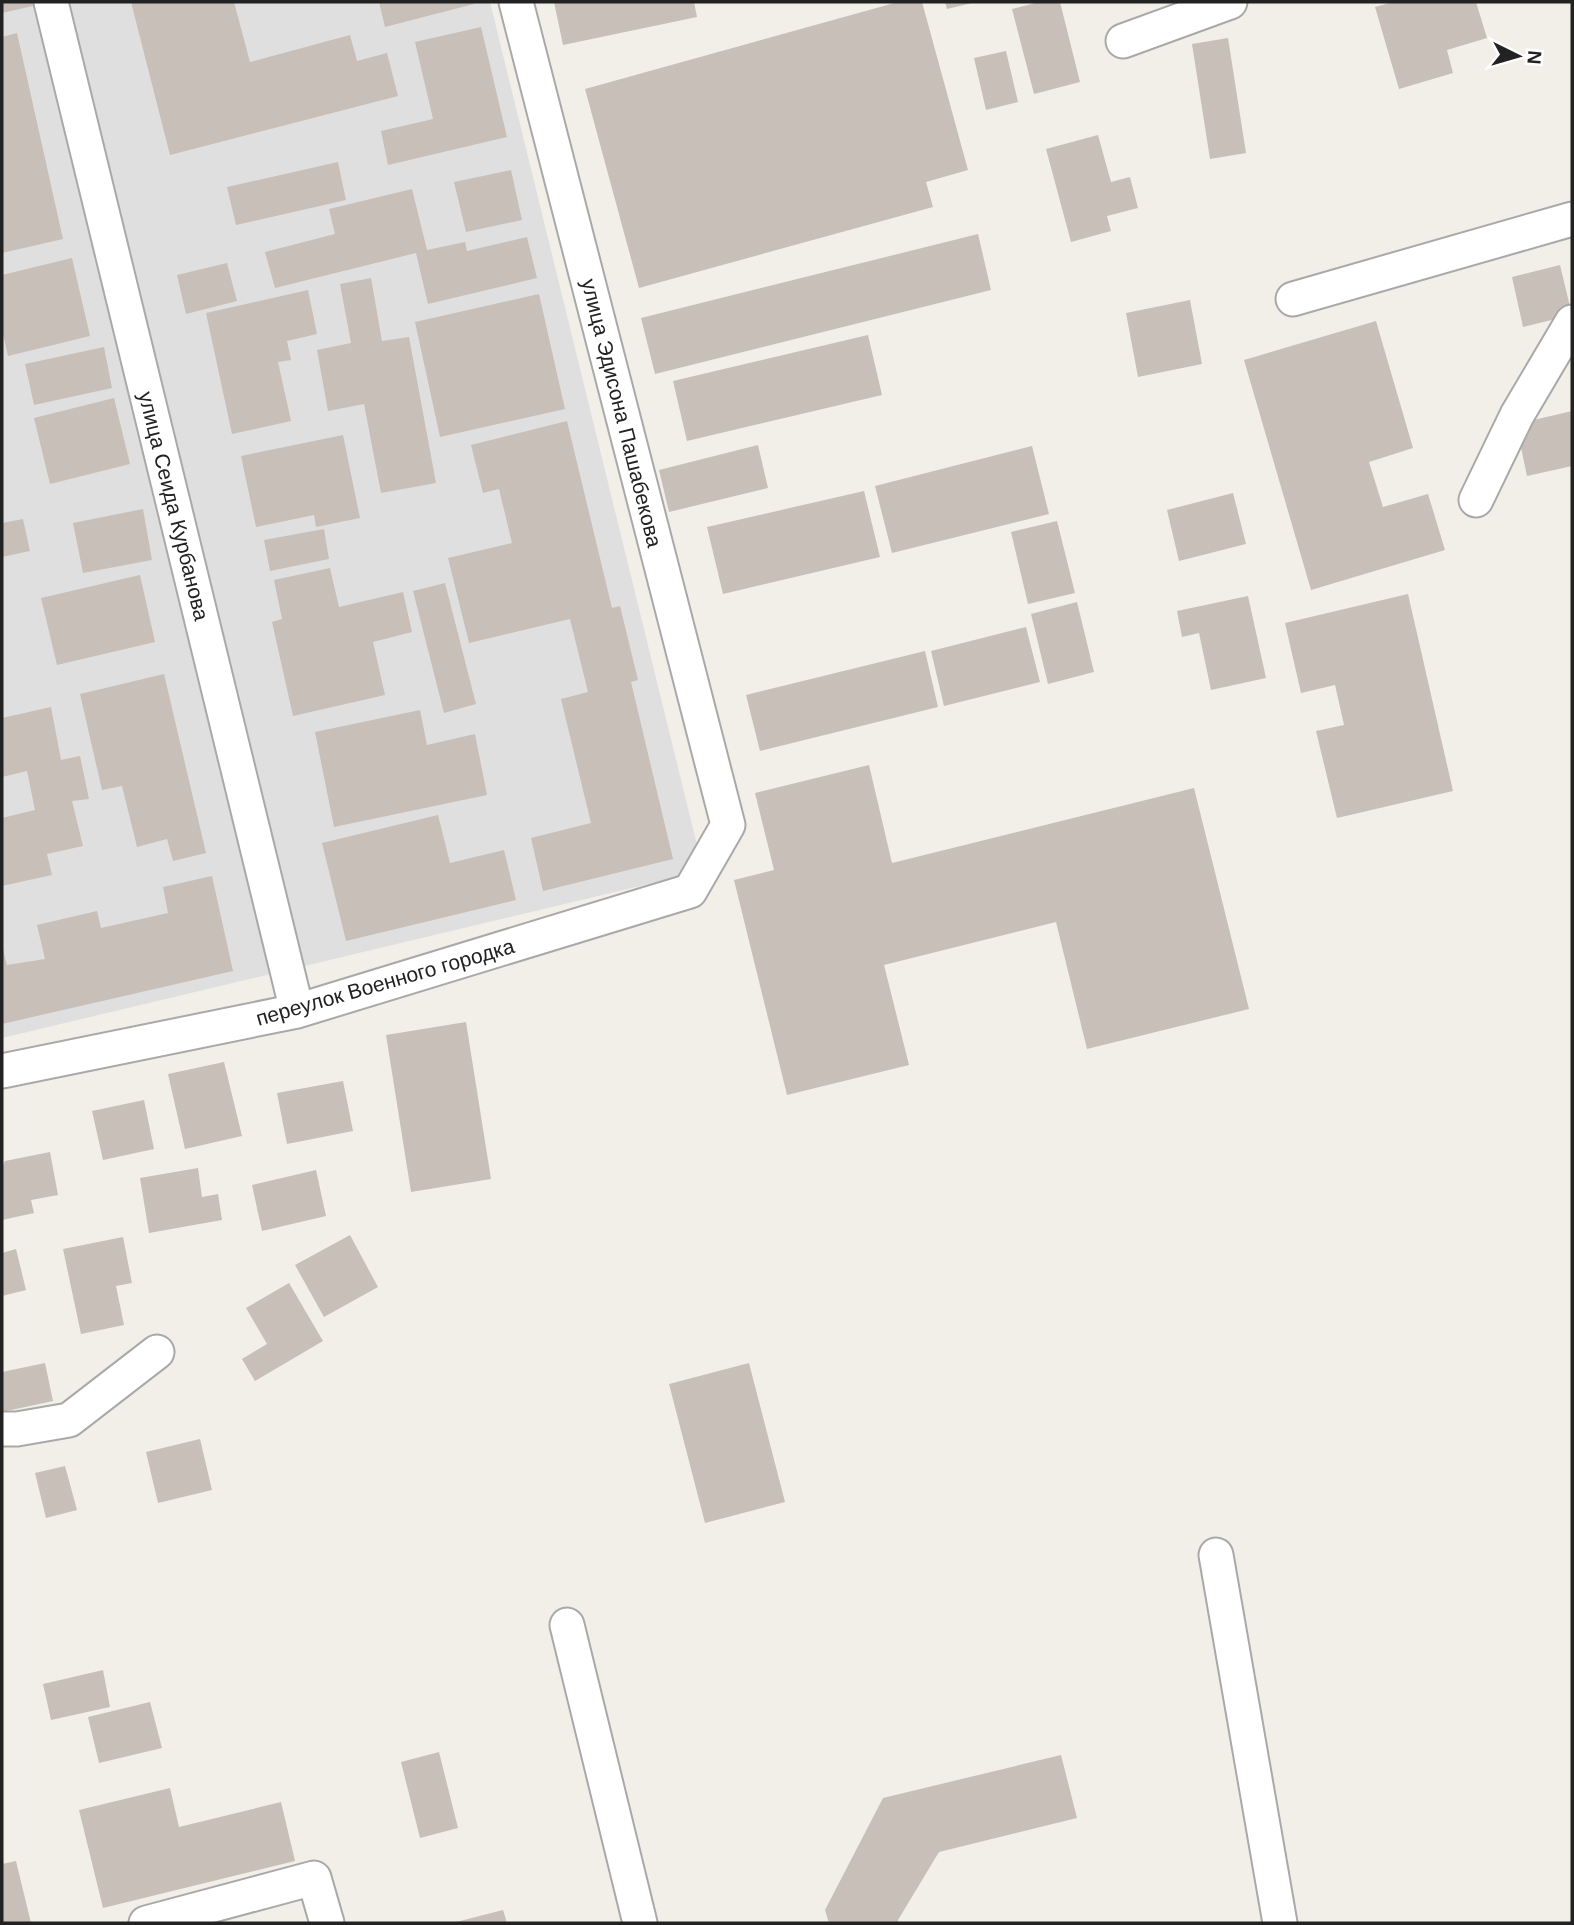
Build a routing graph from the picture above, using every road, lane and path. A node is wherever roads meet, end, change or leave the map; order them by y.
1 (51, 2) edge
2 (516, 2) edge
3 (1230, 2) edge
4 (1123, 41) dead end
5 (1572, 219) edge
6 (1293, 299) dead end
7 (1572, 322) edge
8 (1476, 499) dead end
9 (728, 825) joint
10 (297, 1011) junction
11 (2, 1071) edge
12 (157, 1352) dead end
13 (2, 1429) edge
14 (1216, 1555) dead end
15 (567, 1625) dead end
16 (146, 1923) edge
17 (327, 1923) edge
18 (640, 1923) edge
19 (1280, 1923) edge

1 - 10 street, улица Сеида Курбанова
2 - 9 street, улица Эдисона Пашабекова
3 - 4 street
5 - 6 street
7 - 8 street
9 - 10 street, переулок Военного городка
10 - 11 street, переулок Военного городка
12 - 13 street
14 - 19 street
15 - 18 street
16 - 17 street

